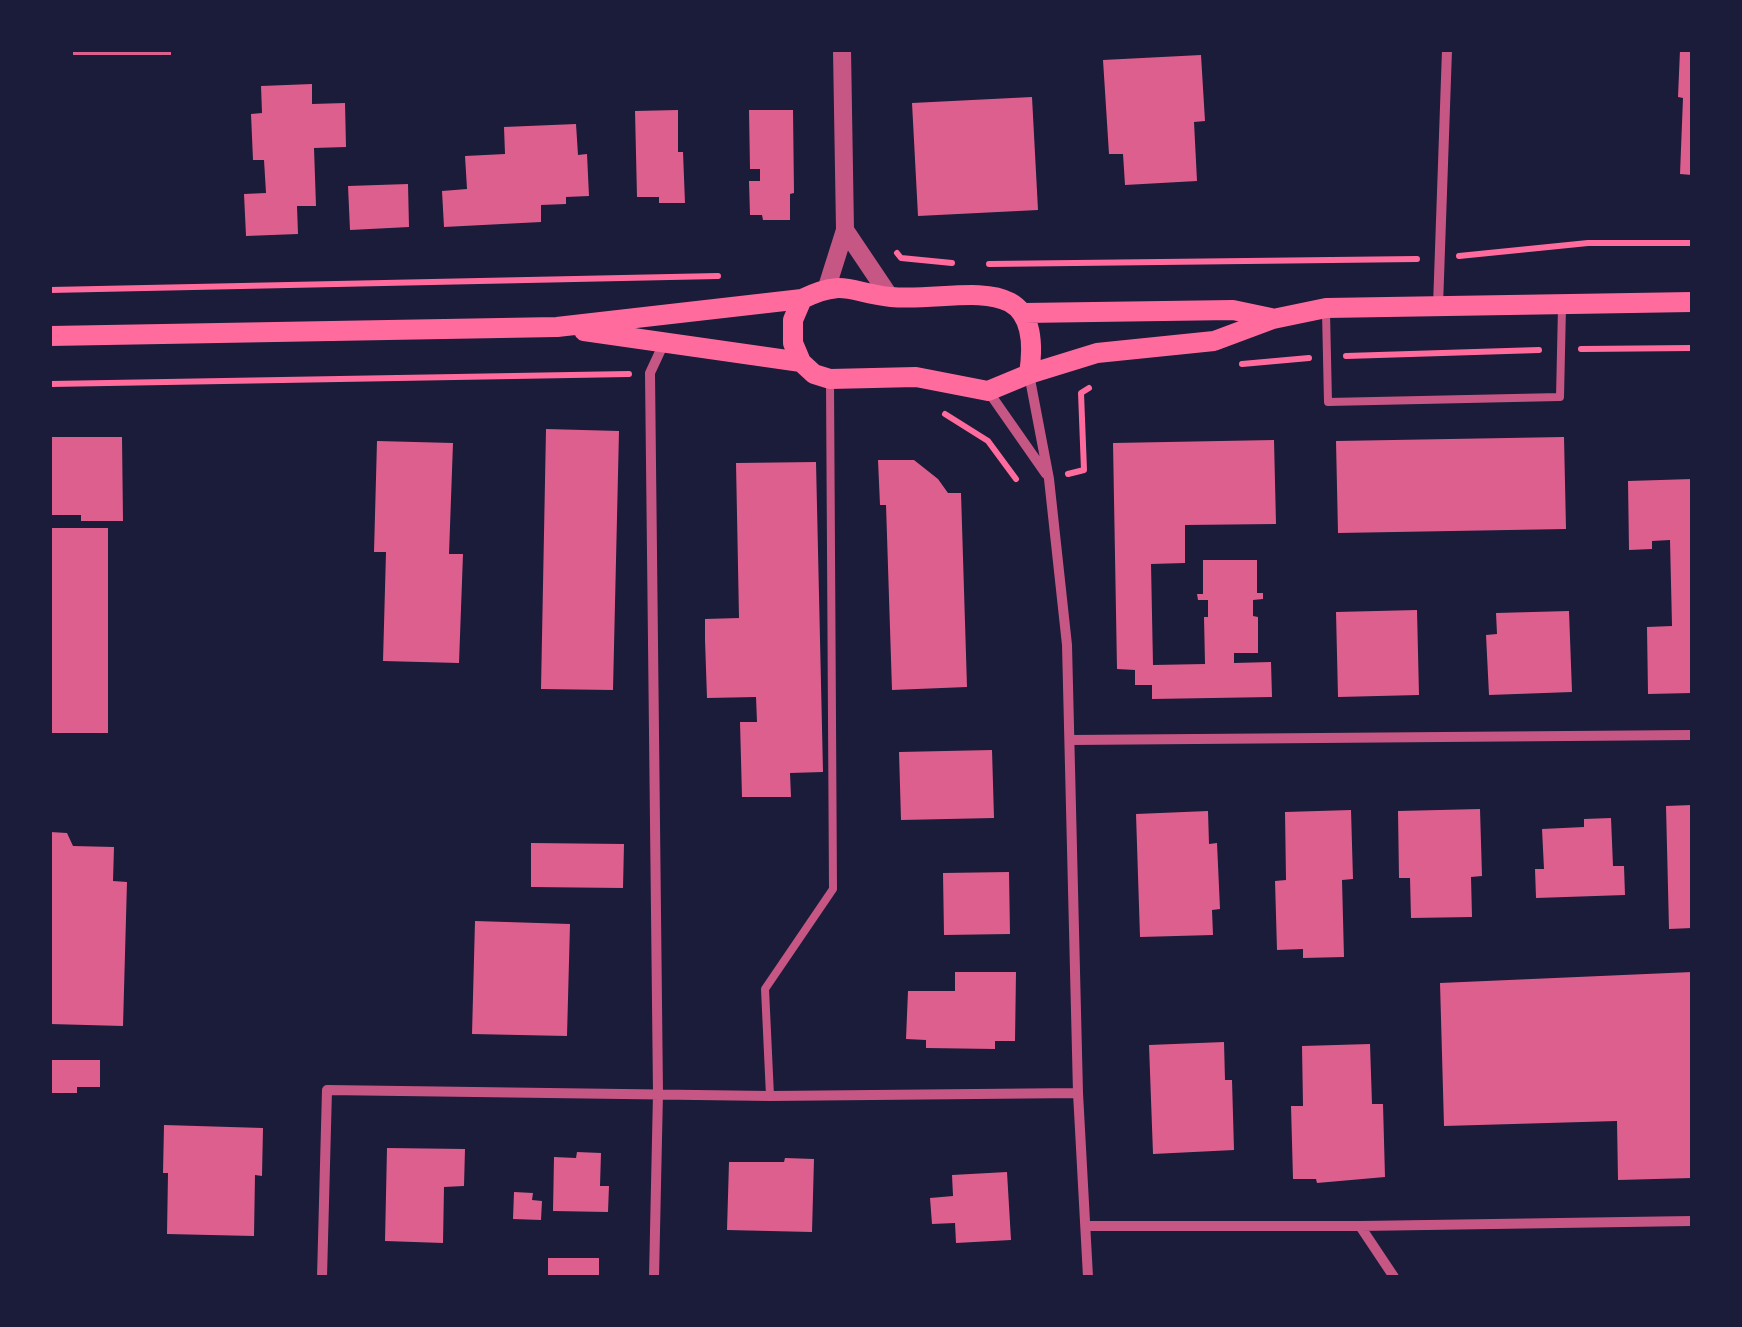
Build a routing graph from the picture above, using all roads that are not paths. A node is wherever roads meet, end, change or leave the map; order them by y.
1 (842, 50) edge
2 (1448, 50) edge
3 (845, 230) junction
4 (827, 287) junction
5 (890, 297) junction
6 (802, 299) junction
7 (1692, 302) edge
8 (1562, 304) junction
9 (1438, 306) junction
10 (1326, 308) junction
11 (1024, 313) junction
12 (1273, 319) junction
13 (557, 327) junction
14 (50, 336) edge
15 (664, 343) junction
16 (801, 362) junction
17 (1029, 374) junction
18 (830, 379) junction
19 (988, 391) junction
20 (1049, 478) junction
21 (1692, 734) edge
22 (1071, 740) junction
23 (658, 1093) junction
24 (1078, 1094) junction
25 (770, 1096) junction
26 (1692, 1220) edge
27 (1088, 1226) junction
28 (1360, 1226) junction
29 (322, 1277) edge
30 (654, 1277) edge
31 (1088, 1277) edge
32 (1394, 1277) edge

1 - 3 street
2 - 9 street
3 - 4 street
3 - 5 street
4 - 5 main road
4 - 6 main road
5 - 11 main road
6 - 13 main road
6 - 16 main road
7 - 8 main road
8 - 9 main road
8 - 10 lane
9 - 10 main road
10 - 12 main road
11 - 12 main road
11 - 17 main road
12 - 17 main road
13 - 14 main road
13 - 15 main road
15 - 16 main road
15 - 23 street
16 - 18 main road
17 - 19 main road
17 - 20 street
18 - 19 main road
18 - 25 lane
19 - 20 street
20 - 22 street
21 - 22 street
22 - 24 street
23 - 25 street
23 - 29 street
23 - 30 street
24 - 25 street
24 - 27 street
26 - 28 street
27 - 28 street
27 - 31 street
28 - 32 street

